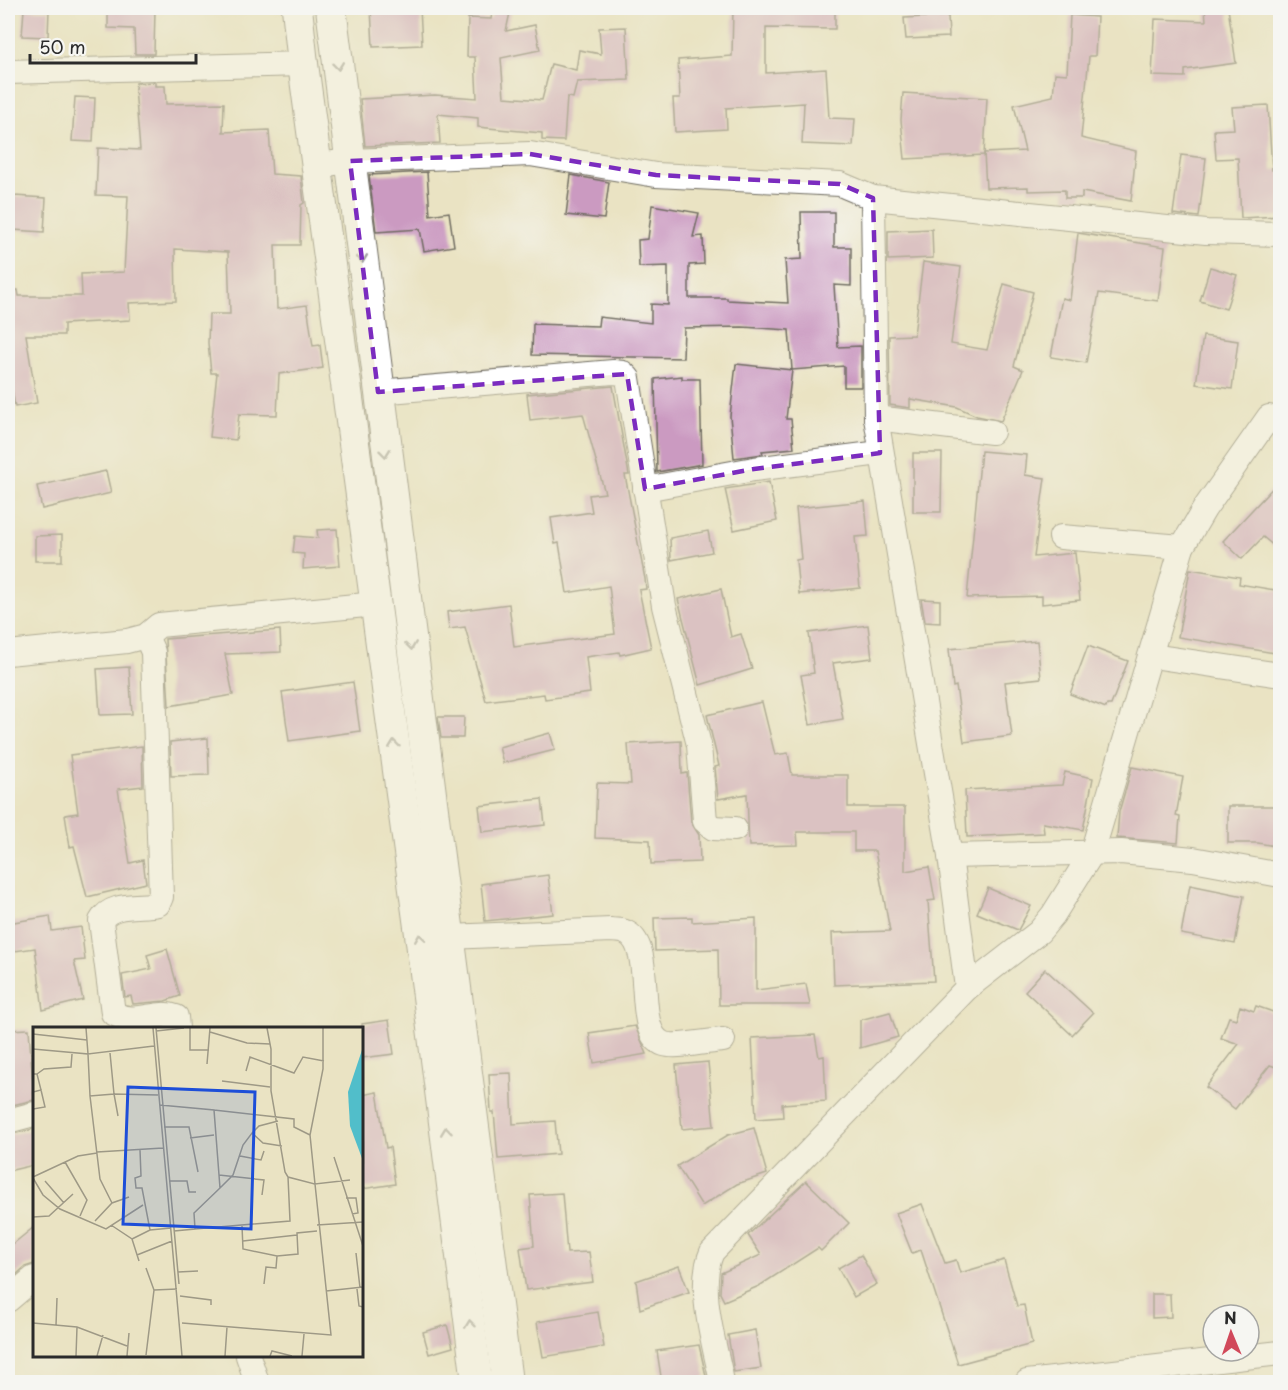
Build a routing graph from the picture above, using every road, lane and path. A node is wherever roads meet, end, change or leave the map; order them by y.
1 (297, 8) edge
2 (331, 8) edge
3 (303, 64) junction
4 (8, 72) edge
5 (350, 161) junction
6 (318, 165) junction
7 (873, 198) junction
8 (1281, 234) edge
9 (378, 392) junction
10 (1277, 415) edge
11 (876, 418) junction
12 (992, 432) dead end
13 (880, 453) junction
14 (645, 489) junction
15 (1061, 537) dead end
16 (1182, 547) junction
17 (376, 604) junction
18 (146, 636) junction
19 (8, 653) edge
20 (1152, 656) junction
21 (1281, 675) edge
22 (735, 829) dead end
23 (1092, 853) junction
24 (950, 856) junction
25 (1281, 875) edge
26 (451, 938) junction
27 (967, 988) junction
28 (177, 1027) edge
29 (723, 1040) dead end
30 (33, 1114) edge
31 (8, 1121) edge
32 (33, 1279) edge
33 (8, 1300) edge
34 (1281, 1353) edge
35 (248, 1357) edge
36 (1205, 1372) edge
37 (257, 1383) edge
38 (477, 1383) edge
39 (507, 1383) edge
40 (722, 1383) edge
41 (1028, 1383) edge

1 - 3 street
2 -> 5 street
3 - 4 street
3 - 6 street
5 - 6 street
5 - 7 street
5 -> 9 street
6 - 17 street
7 - 8 street
7 - 11 street
9 - 14 street
9 -> 26 street
10 - 16 street
11 - 12 street
11 - 13 street
13 - 14 street
13 - 24 street
14 - 22 street
15 - 16 street
16 - 20 street
17 - 18 street
38 -> 17 street
18 - 19 street
18 - 28 street
20 - 21 street
20 - 23 street
23 - 24 street
23 - 25 street
23 - 27 street
24 - 27 street
26 - 29 street
26 - 39 street
27 - 40 street
30 - 31 street
32 - 33 street
34 - 36 street
35 - 37 street
36 - 41 street

